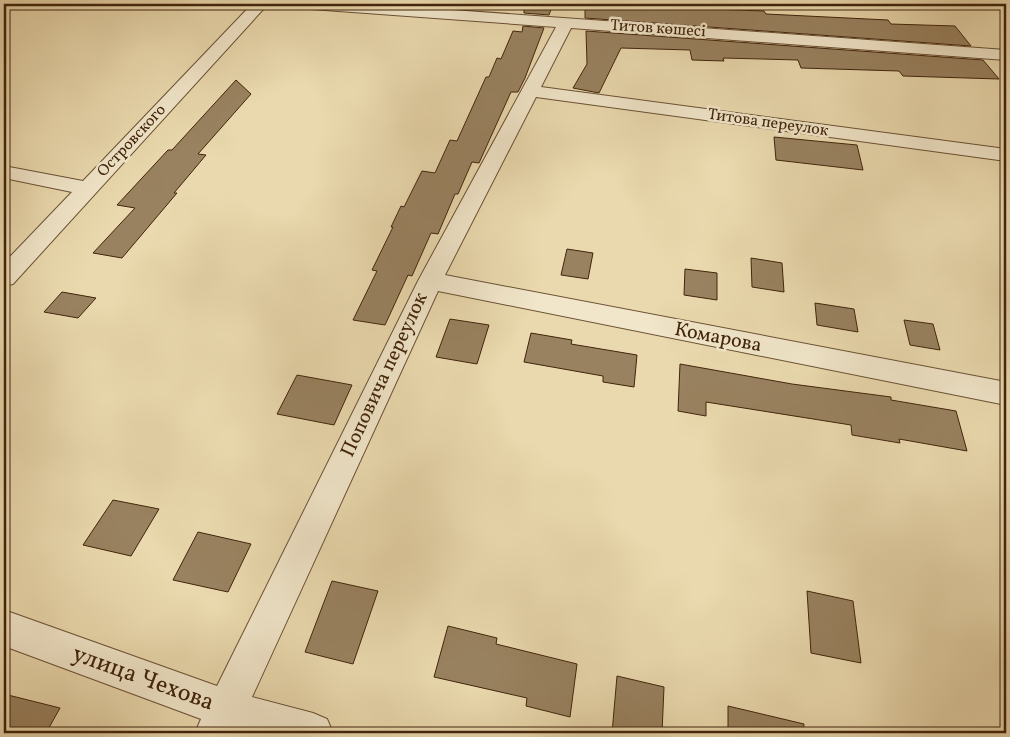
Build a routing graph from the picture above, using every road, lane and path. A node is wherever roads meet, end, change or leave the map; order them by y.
1 (260, 4) edge
2 (311, 4) edge
3 (566, 22) junction
4 (1006, 55) edge
5 (530, 91) junction
6 (1006, 155) edge
7 (4, 172) edge
8 (88, 188) junction
9 (4, 278) edge
10 (430, 281) junction
11 (1006, 394) edge
12 (4, 628) edge
13 (221, 721) edge
14 (313, 733) edge

1 - 8 street, Островского
2 - 3 street, Титов көшесі
3 - 4 street, Титов көшесі
3 - 5 street, Поповича переулок
5 - 6 street, Титова переулок
5 - 10 street, Поповича переулок
7 - 8 street
8 - 9 street, Островского
10 - 11 street, Комарова
10 - 13 street, Поповича переулок
12 - 13 street, улица Чехова
13 - 14 street, улица Чехова

